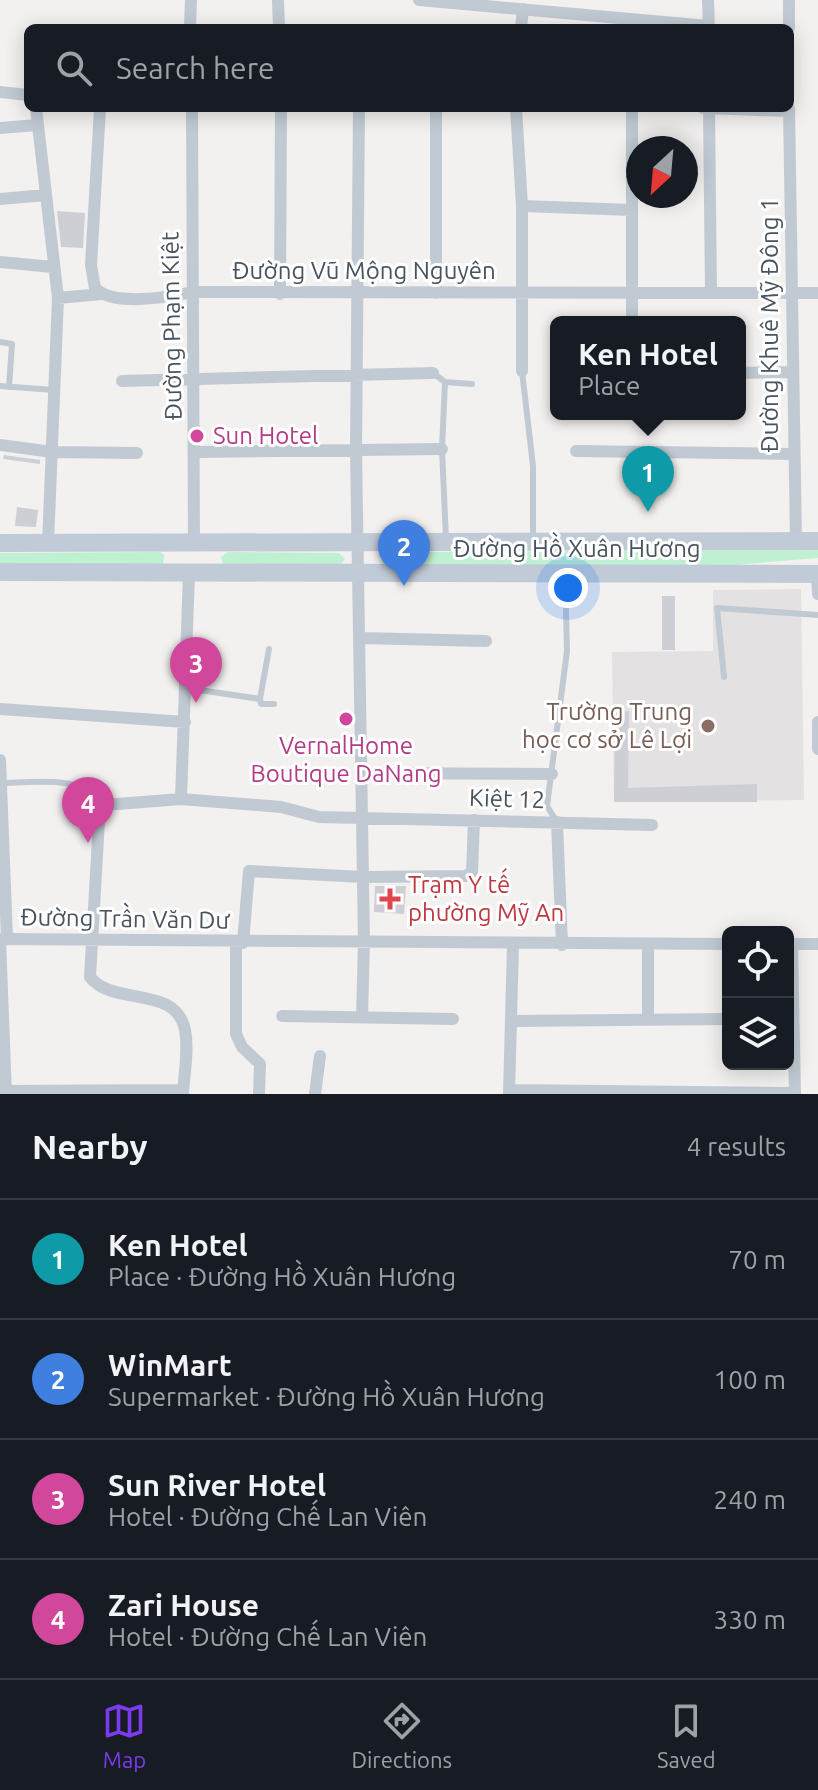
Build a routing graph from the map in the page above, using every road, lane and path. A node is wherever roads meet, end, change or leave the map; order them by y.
1 (191, 0) edge
2 (278, 0) edge
3 (419, 0) edge
4 (708, 0) edge
5 (789, 0) edge
6 (523, 9) junction
7 (190, 24) edge
8 (279, 24) edge
9 (521, 24) edge
10 (677, 24) edge
11 (708, 24) edge
12 (789, 24) edge
13 (0, 92) edge
14 (24, 95) edge
15 (36, 112) edge
16 (100, 112) edge
17 (192, 112) edge
18 (281, 112) edge
19 (359, 112) edge
20 (436, 112) edge
21 (516, 112) edge
22 (632, 112) edge
23 (707, 112) edge
24 (789, 112) edge
25 (38, 125) junction
26 (0, 128) edge
27 (46, 195) junction
28 (0, 199) edge
29 (522, 206) junction
30 (632, 210) junction
31 (0, 262) edge
32 (53, 267) junction
33 (193, 292) junction
34 (522, 292) junction
35 (793, 292) junction
36 (360, 293) junction
37 (436, 293) junction
38 (711, 293) junction
39 (818, 293) edge
40 (101, 294) junction
41 (280, 294) junction
42 (634, 295) junction
43 (58, 298) junction
44 (632, 316) edge
45 (0, 342) edge
46 (522, 371) joint
47 (791, 372) junction
48 (357, 373) junction
49 (433, 373) joint
50 (746, 373) edge
51 (195, 378) junction
52 (122, 381) dead end
53 (445, 382) junction
54 (472, 384) dead end
55 (0, 386) edge
56 (9, 387) junction
57 (54, 390) junction
58 (0, 445) edge
59 (442, 449) junction
60 (356, 450) junction
61 (576, 451) dead end
62 (52, 452) junction
63 (195, 452) junction
64 (137, 453) dead end
65 (792, 454) junction
66 (796, 541) junction
67 (818, 541) edge
68 (446, 542) junction
69 (0, 543) edge
70 (48, 543) junction
71 (192, 543) junction
72 (359, 543) junction
73 (533, 543) junction
74 (0, 572) edge
75 (360, 572) junction
76 (191, 573) junction
77 (565, 573) junction
78 (818, 574) edge
79 (818, 594) edge
80 (818, 615) edge
81 (359, 638) junction
82 (486, 641) dead end
83 (269, 649) dead end
84 (724, 677) dead end
85 (186, 688) junction
86 (260, 699) junction
87 (274, 704) dead end
88 (0, 709) edge
89 (185, 722) junction
90 (818, 722) edge
91 (818, 749) edge
92 (1, 771) edge
93 (360, 773) junction
94 (552, 774) junction
95 (181, 799) junction
96 (104, 805) junction
97 (361, 816) junction
98 (474, 820) junction
99 (557, 822) junction
100 (652, 825) dead end
101 (3, 852) edge
102 (362, 877) junction
103 (3, 939) edge
104 (91, 940) junction
105 (364, 942) junction
106 (240, 943) junction
107 (722, 944) edge
108 (794, 944) edge
109 (818, 944) edge
110 (513, 945) junction
111 (562, 945) junction
112 (648, 945) junction
113 (282, 1016) dead end
114 (362, 1017) junction
115 (648, 1018) junction
116 (453, 1019) dead end
117 (722, 1019) edge
118 (512, 1021) junction
119 (320, 1056) dead end
120 (794, 1070) edge
121 (183, 1092) edge
122 (509, 1092) edge
123 (4, 1093) edge
124 (594, 1093) edge
125 (668, 1093) edge
126 (795, 1093) edge
127 (259, 1094) edge
128 (315, 1094) edge

1 - 7 street
2 - 8 street
3 - 6 street
4 - 11 street
5 - 12 street
6 - 9 street
6 - 10 street
13 - 14 street
15 - 25 street
16 - 40 street
17 - 33 street, Đường Phạm Kiệt
18 - 41 street
19 - 36 street
20 - 37 street
21 - 29 street
22 - 30 street
23 - 38 street
24 - 35 street, Đường Khuê Mỹ Đông 1
25 - 26 street
25 - 27 street
27 - 28 street
27 - 32 street
29 - 30 street
29 - 34 street
30 - 42 street
31 - 32 street
32 - 43 street
33 - 40 street, Đường Vũ Mộng Nguyên
33 - 41 street, Đường Vũ Mộng Nguyên
33 - 51 street, Đường Phạm Kiệt
34 - 37 street, Đường Vũ Mộng Nguyên
34 - 42 street, Đường Vũ Mộng Nguyên
34 - 46 street
35 - 38 street, Đường Vũ Mộng Nguyên
35 - 39 street, Đường Vũ Mộng Nguyên
35 - 47 street, Đường Khuê Mỹ Đông 1
36 - 37 street, Đường Vũ Mộng Nguyên
36 - 41 street, Đường Vũ Mộng Nguyên
36 - 48 street
38 - 42 street, Đường Vũ Mộng Nguyên
40 - 43 street, Đường Vũ Mộng Nguyên
42 - 44 street
43 - 57 street
45 - 56 lane
46 - 73 lane
47 - 50 street
47 - 65 street, Đường Khuê Mỹ Đông 1
48 - 49 street
48 - 51 street
48 - 60 street
49 - 53 lane
51 - 52 street
51 - 63 street, Đường Phạm Kiệt
53 - 54 lane
53 - 59 lane
55 - 56 lane
56 - 57 lane
57 - 62 street
58 - 62 street
59 - 60 street
59 - 68 lane
60 - 63 street
60 - 72 street
61 - 65 street
62 - 64 street
62 - 70 street
63 - 71 street, Đường Phạm Kiệt
65 - 66 street, Đường Khuê Mỹ Đông 1
66 - 67 main road, Đường Hồ Xuân Hương
66 - 73 main road, Đường Hồ Xuân Hương
68 - 72 main road, Đường Hồ Xuân Hương
68 - 73 main road, Đường Hồ Xuân Hương
69 - 70 main road, Đường Hồ Xuân Hương
70 - 71 main road, Đường Hồ Xuân Hương
71 - 72 main road, Đường Hồ Xuân Hương
71 - 76 main road
71 - 76 main road
72 - 75 street
74 - 76 main road, Đường Hồ Xuân Hương
75 - 76 main road, Đường Hồ Xuân Hương
75 - 77 main road, Đường Hồ Xuân Hương
75 - 81 street
76 - 85 street
77 - 78 main road, Đường Hồ Xuân Hương
77 - 94 lane
78 - 79 street
80 - 84 lane
81 - 82 street
81 - 93 street
83 - 86 lane
85 - 86 lane
85 - 89 street
86 - 87 lane
88 - 89 street
89 - 95 street
90 - 91 street
92 - 96 lane
92 - 101 street, Đường Trần Văn Dư
93 - 94 street
93 - 97 street
94 - 99 lane
95 - 96 street, Kiệt 12
95 - 97 street, Kiệt 12
96 - 104 street
97 - 98 street, Kiệt 12
97 - 102 street
98 - 99 street, Kiệt 12
98 - 102 street
99 - 100 street, Kiệt 12
99 - 111 street
101 - 103 street, Đường Trần Văn Dư
102 - 105 street
102 - 106 street, Đường Trần Văn Dư
103 - 104 street, Đường Trần Văn Dư
103 - 123 street
104 - 106 street, Đường Trần Văn Dư
104 - 121 street
105 - 106 street, Đường Trần Văn Dư
105 - 110 street, Đường Trần Văn Dư
105 - 114 street
106 - 127 street
107 - 112 street, Đường Trần Văn Dư
108 - 109 street
110 - 111 street, Đường Trần Văn Dư
110 - 118 street
111 - 112 street, Đường Trần Văn Dư
112 - 115 street
113 - 114 street
114 - 116 street
115 - 117 street
115 - 118 street
118 - 122 street
119 - 128 street
120 - 126 street
121 - 123 street
122 - 124 street
124 - 125 street
125 - 126 street

